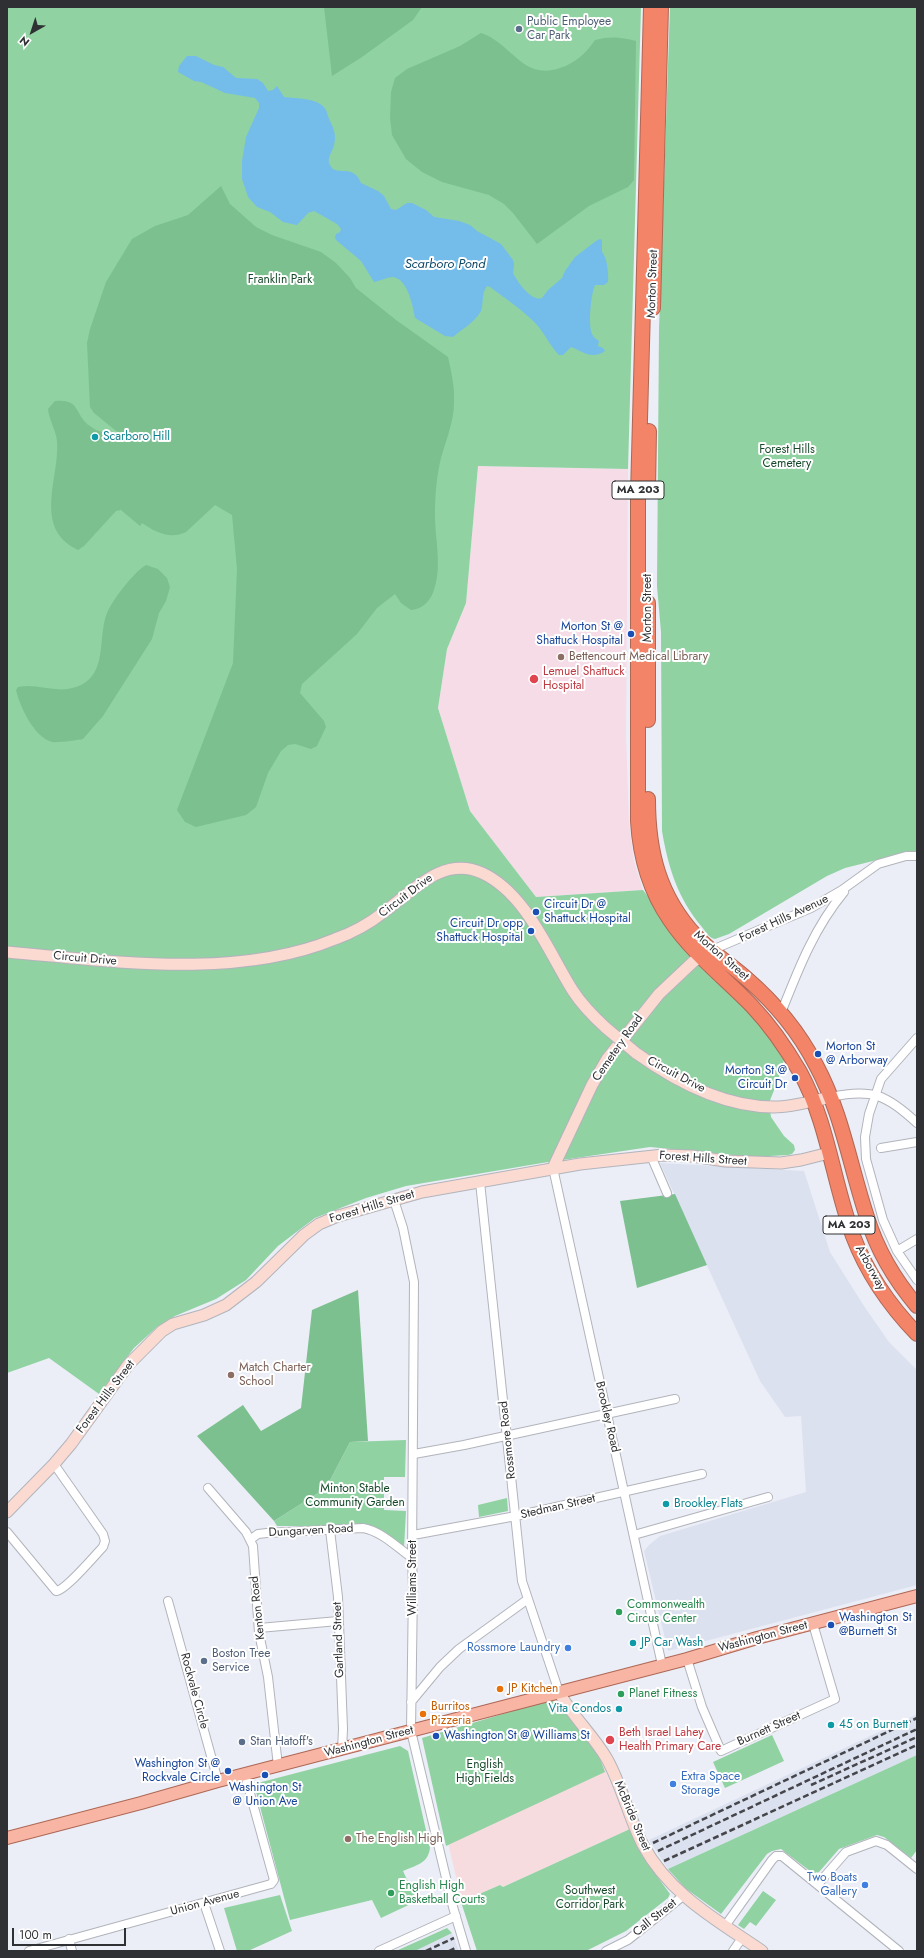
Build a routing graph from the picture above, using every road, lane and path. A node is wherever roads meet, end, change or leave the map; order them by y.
1 (651, 7) edge
2 (661, 7) edge
3 (917, 856) edge
4 (853, 882) junction
5 (7, 952) edge
6 (707, 953) junction
7 (781, 1013) junction
8 (917, 1038) edge
9 (875, 1094) junction
10 (831, 1097) junction
11 (813, 1101) junction
12 (917, 1123) edge
13 (917, 1142) edge
14 (881, 1148) dead end
15 (829, 1153) junction
16 (652, 1156) junction
17 (553, 1168) junction
18 (480, 1182) junction
19 (668, 1193) dead end
20 (394, 1200) junction
21 (917, 1239) edge
22 (898, 1251) junction
23 (917, 1280) edge
24 (917, 1306) edge
25 (917, 1334) edge
26 (674, 1399) dead end
27 (607, 1414) junction
28 (507, 1435) junction
29 (414, 1454) junction
30 (54, 1464) junction
31 (702, 1474) dead end
32 (208, 1488) dead end
33 (624, 1492) junction
34 (768, 1497) dead end
35 (7, 1512) edge
36 (516, 1516) junction
37 (330, 1530) junction
38 (7, 1532) edge
39 (413, 1535) junction
40 (634, 1535) junction
41 (251, 1539) junction
42 (412, 1558) junction
43 (917, 1596) edge
44 (528, 1599) junction
45 (168, 1601) dead end
46 (338, 1620) junction
47 (813, 1624) junction
48 (259, 1628) junction
49 (686, 1659) junction
50 (662, 1665) junction
51 (559, 1692) junction
52 (411, 1702) junction
53 (411, 1730) junction
54 (342, 1750) junction
55 (278, 1766) junction
56 (244, 1775) junction
57 (218, 1781) junction
58 (7, 1838) edge
59 (917, 1869) edge
60 (818, 1884) junction
61 (682, 1896) junction
62 (204, 1903) junction
63 (456, 1916) junction
64 (725, 1926) junction
65 (742, 1938) junction
66 (69, 1939) junction
67 (29, 1951) edge
68 (72, 1951) edge
69 (220, 1951) edge
70 (379, 1951) edge
71 (466, 1951) edge
72 (606, 1951) edge
73 (733, 1951) edge
74 (762, 1951) edge
75 (899, 1951) edge

1 - 6 highway, Morton Street / MA 203
2 - 6 highway, Morton Street / MA 203
3 - 4 street, Forest Hills Avenue
4 - 6 street, Forest Hills Avenue
4 - 7 street, Forest Hills Avenue
5 - 11 street, Circuit Drive, bridge
6 - 7 highway, Morton Street / MA 203
6 - 11 highway, Morton Street / MA 203
6 - 17 street, Cemetery Road
7 - 10 highway, Morton Street / MA 203
8 - 9 street
9 - 10 street
9 - 12 street
9 - 22 street
10 - 11 street, Circuit Drive
10 - 24 highway, Arborway / MA 203
11 - 15 highway, Arborway / MA 203
13 - 14 street
15 - 16 street, Forest Hills Street
15 - 25 highway, Arborway / MA 203
16 - 17 street, Forest Hills Street
16 - 19 street
17 - 18 street, Forest Hills Street
17 - 27 street, Brookley Road
18 - 20 street, Forest Hills Street
18 - 28 street, Rossmore Road
20 - 29 street, Williams Street
20 - 30 street, Forest Hills Street
21 - 22 street
22 - 23 street
26 - 27 street
27 - 28 street
27 - 33 street, Brookley Road
28 - 29 street
28 - 36 street, Rossmore Road
29 - 39 street, Williams Street
30 - 35 street, Forest Hills Street
30 - 38 street
31 - 33 street, Stedman Street
32 - 41 street
33 - 36 street, Stedman Street
33 - 40 street, Brookley Road
34 - 40 street
36 - 39 street, Stedman Street
36 - 44 street, Rossmore Road
37 - 41 street, Dungarven Road
37 - 42 street, Dungarven Road
37 - 46 street, Gartland Street
39 - 42 street, Williams Street
40 - 50 street, Brookley Road
41 - 48 street, Kenton Road
42 - 52 street, Williams Street
43 - 47 main road, Washington Street
44 - 51 street, Rossmore Road
44 - 52 street
45 - 57 street, Rockvale Circle
46 - 48 street
46 - 54 street, Gartland Street
47 - 49 main road, Washington Street
47 - 49 street, Burnett Street
48 - 55 street, Kenton Road
49 - 50 main road, Washington Street
50 - 51 main road, Washington Street
51 - 53 main road, Washington Street
51 - 61 street, McBride Street
52 - 53 street, Williams Street
53 - 54 main road, Washington Street
53 - 63 street, Williams Street
54 - 55 main road, Washington Street
55 - 56 main road, Washington Street
56 - 57 main road, Washington Street
56 - 62 street, Union Avenue
57 - 58 main road, Washington Street
59 - 60 street
60 - 64 street
60 - 75 street
61 - 64 street, McBride Street
61 - 72 street, Call Street
62 - 66 street, Union Avenue
62 - 69 street
63 - 70 street
63 - 71 street, Williams Street
64 - 65 street, McBride Street
65 - 73 street
65 - 74 street, McBride Street
66 - 67 street, Union Avenue
66 - 68 street

